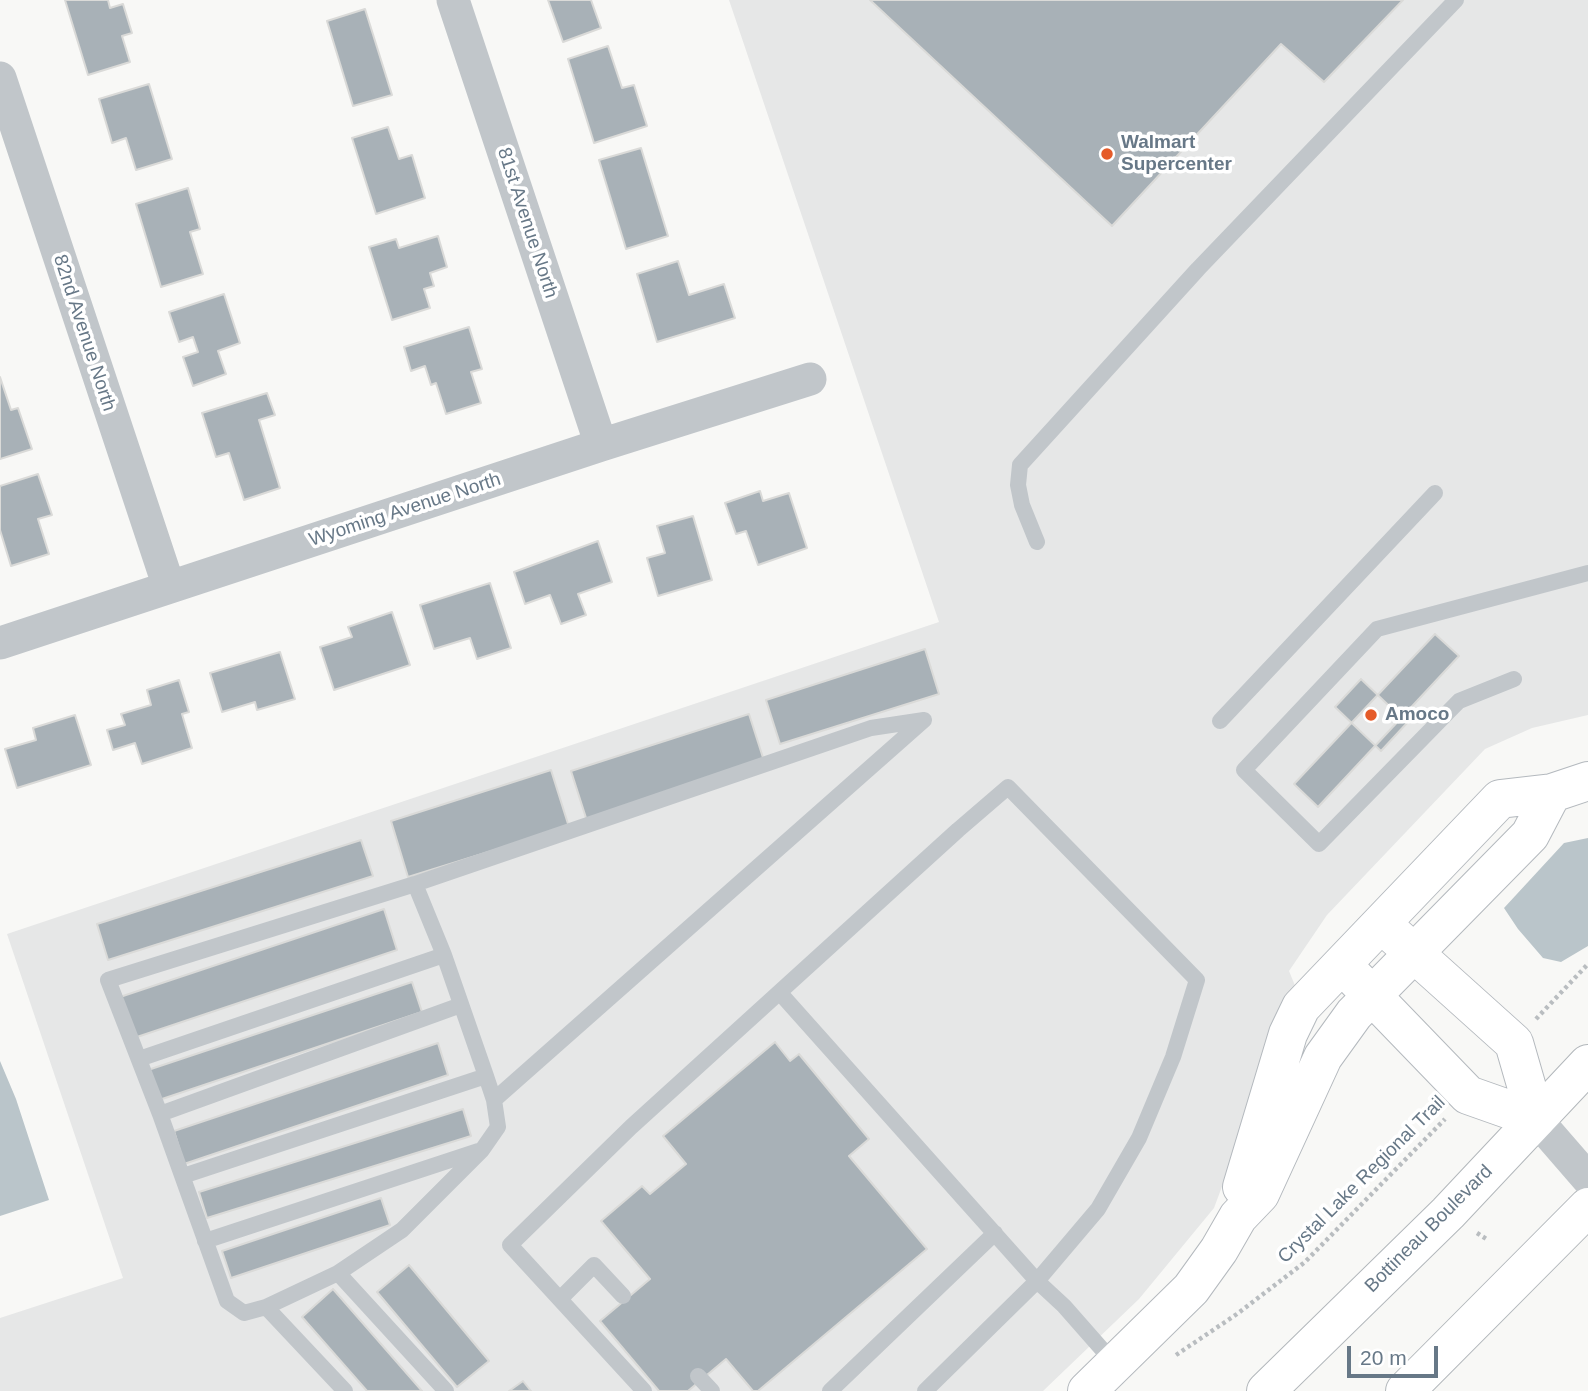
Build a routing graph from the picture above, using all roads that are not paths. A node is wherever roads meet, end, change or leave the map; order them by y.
1 (453, 0) edge
2 (1456, 0) edge
3 (0, 78) edge
4 (810, 379) dead end
5 (601, 445) junction
6 (1435, 493) dead end
7 (1037, 542) dead end
8 (1588, 573) edge
9 (169, 587) junction
10 (0, 643) edge
11 (1514, 679) dead end
12 (1220, 721) dead end
13 (1588, 781) edge
14 (1552, 793) junction
15 (415, 884) junction
16 (1381, 923) junction
17 (1414, 953) junction
18 (444, 955) junction
19 (1343, 964) junction
20 (780, 993) junction
21 (1370, 996) junction
22 (461, 1005) junction
23 (139, 1059) junction
24 (1588, 1064) edge
25 (486, 1076) junction
26 (494, 1100) junction
27 (160, 1114) junction
28 (1535, 1119) junction
29 (482, 1150) junction
30 (183, 1176) junction
31 (1588, 1179) edge
32 (1588, 1207) edge
33 (1238, 1217) junction
34 (995, 1233) junction
35 (205, 1241) junction
36 (338, 1273) junction
37 (1037, 1281) junction
38 (623, 1296) dead end
39 (561, 1299) junction
40 (266, 1307) junction
41 (1115, 1364) junction
42 (698, 1376) dead end
43 (345, 1391) edge
44 (446, 1391) edge
45 (644, 1391) edge
46 (712, 1391) edge
47 (830, 1391) edge
48 (925, 1391) edge
49 (1087, 1391) edge
50 (1265, 1391) edge
51 (1405, 1391) edge

1 - 5 street, 81st Avenue North
2 - 7 lane
3 - 9 street, 82nd Avenue North
4 - 5 street, Wyoming Avenue North
5 - 9 street, Wyoming Avenue North
6 - 12 lane
8 - 11 lane
9 - 10 street, Wyoming Avenue North
13 - 14 main road
14 - 16 main road
14 - 17 main road
15 - 18 lane
15 - 23 lane
15 - 26 lane
16 - 17 main road
16 - 19 main road
17 - 21 main road
17 - 28 main road
18 - 22 lane
18 - 23 lane
19 - 21 main road
19 - 33 main road
20 - 34 lane
20 - 37 lane
20 - 39 lane
21 - 28 main road
21 - 33 main road
22 - 25 lane
22 - 27 lane
23 - 27 lane
24 - 28 main road, Bottineau Boulevard
25 - 26 lane
25 - 30 lane
26 - 29 lane
27 - 30 lane
28 - 31 street
28 - 50 main road, Bottineau Boulevard
29 - 35 lane
29 - 36 lane
30 - 35 lane
32 - 51 main road
33 - 41 main road
34 - 37 lane
34 - 47 lane
35 - 40 lane
36 - 40 lane
36 - 44 lane
37 - 41 lane
37 - 48 lane
38 - 39 lane
39 - 45 lane
40 - 43 lane
41 - 49 main road
42 - 46 lane

